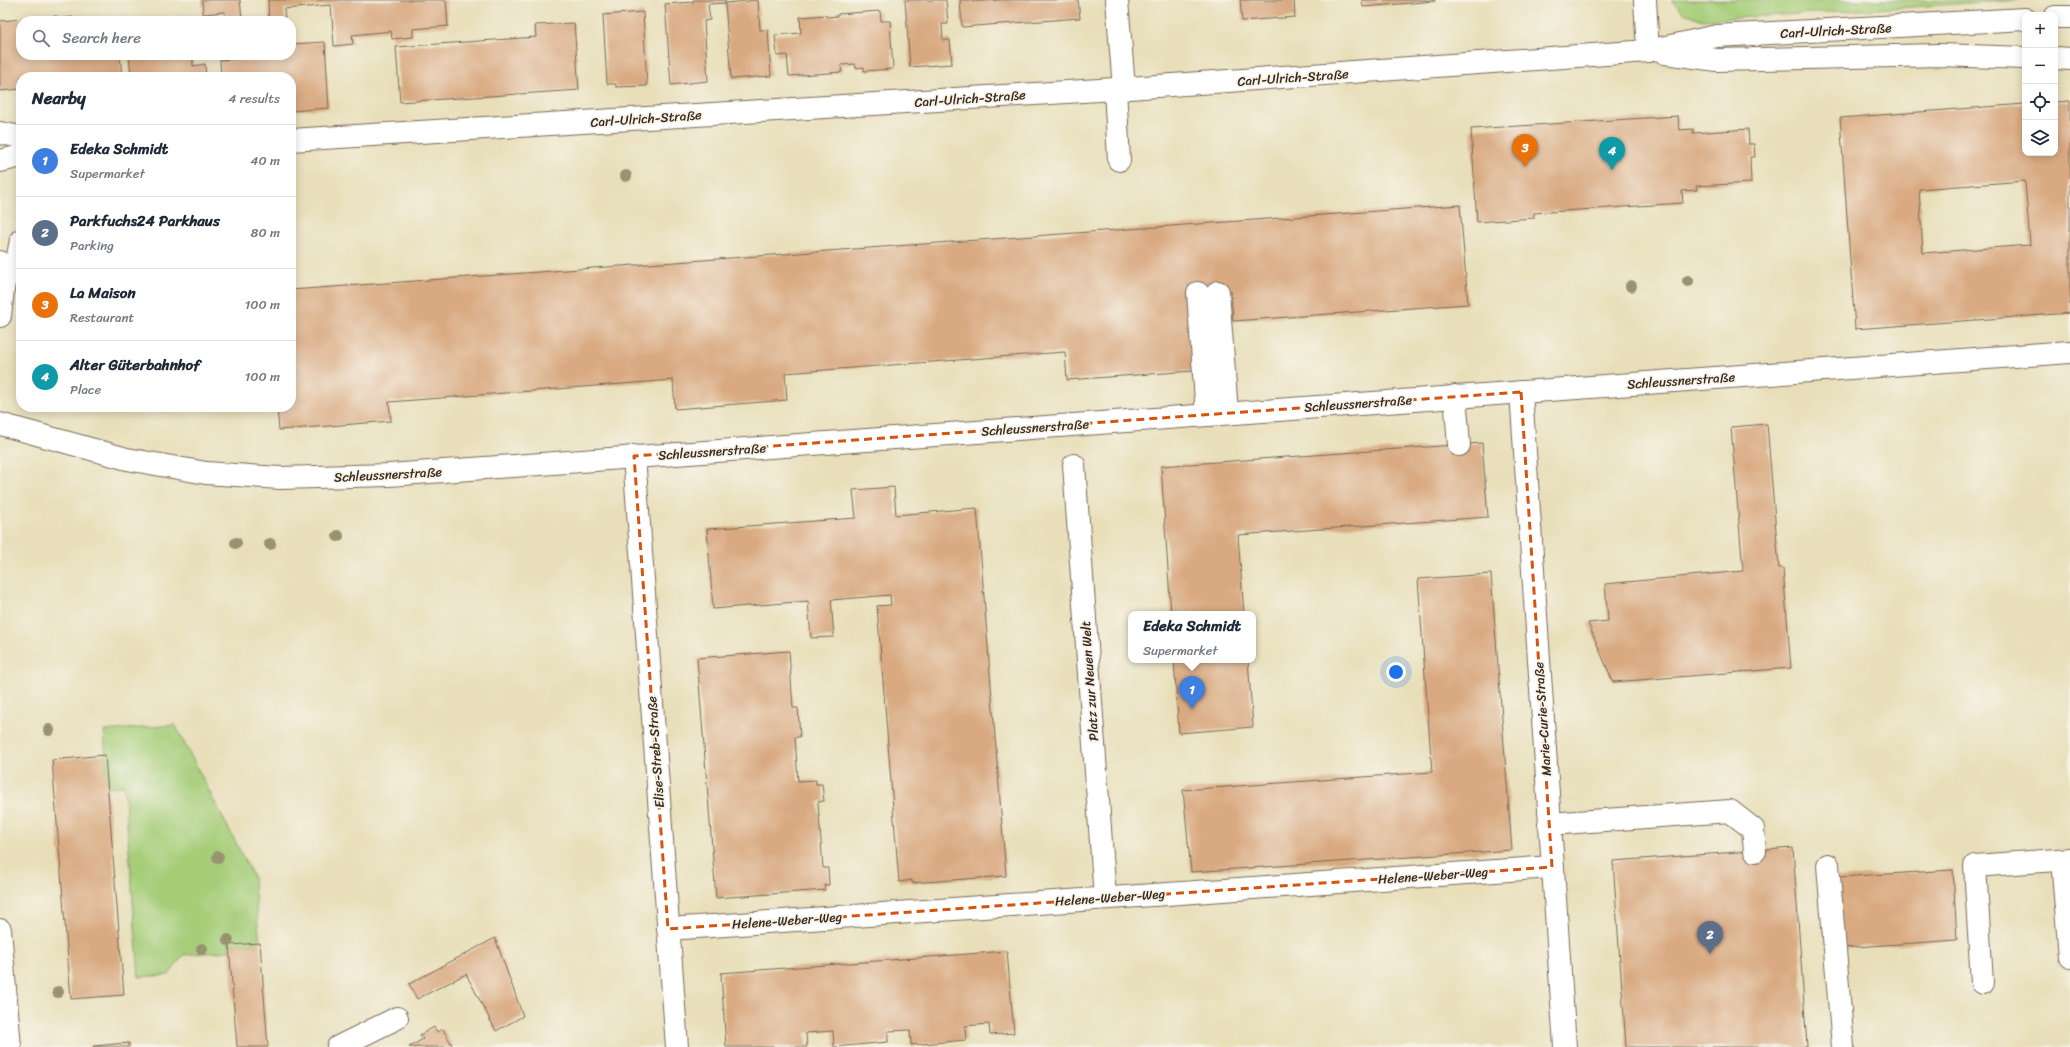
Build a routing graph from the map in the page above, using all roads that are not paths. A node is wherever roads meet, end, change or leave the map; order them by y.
1 (1118, 0) edge
2 (1645, 0) edge
3 (2070, 16) edge
4 (2058, 17) edge
5 (2022, 19) edge
6 (1648, 51) junction
7 (2022, 58) edge
8 (2058, 58) edge
9 (2070, 59) edge
10 (1120, 89) junction
11 (0, 133) edge
12 (16, 136) edge
13 (296, 140) edge
14 (16, 157) edge
15 (1119, 160) dead end
16 (0, 161) edge
17 (16, 262) edge
18 (2, 272) edge
19 (1208, 292) dead end
20 (0, 316) edge
21 (2070, 352) edge
22 (1521, 392) junction
23 (1455, 396) junction
24 (1217, 414) junction
25 (2, 424) edge
26 (1459, 445) dead end
27 (634, 456) junction
28 (1074, 465) dead end
29 (1549, 824) junction
30 (1755, 851) dead end
31 (2066, 859) edge
32 (1828, 865) dead end
33 (1552, 868) junction
34 (1105, 898) junction
35 (668, 929) junction
36 (0, 930) edge
37 (2070, 957) edge
38 (1982, 983) dead end
39 (397, 1018) dead end
40 (10, 1047) edge
41 (338, 1047) edge
42 (677, 1047) edge
43 (1565, 1047) edge
44 (1843, 1047) edge

1 - 10 street
2 - 6 street
3 - 4 street
5 - 6 street, Carl-Ulrich-Straße
6 - 7 street, Carl-Ulrich-Straße
6 - 10 street, Carl-Ulrich-Straße
8 - 9 street
10 - 13 street, Carl-Ulrich-Straße
10 - 15 street
11 - 12 street
14 - 16 street
17 - 18 street
18 - 20 street
19 - 24 street
21 - 22 street, Schleussnerstraße
22 - 23 street, Schleussnerstraße
22 - 29 street, Marie-Curie-Straße
23 - 24 street, Schleussnerstraße
23 - 26 street
24 - 27 street, Schleussnerstraße
25 - 27 street, Schleussnerstraße
27 - 35 street, Elise-Streb-Straße
28 - 34 street, Platz zur Neuen Welt
29 - 30 street
29 - 33 street, Marie-Curie-Straße
31 - 37 street
31 - 38 street
32 - 44 street
33 - 34 street, Helene-Weber-Weg
33 - 43 street, Marie-Curie-Straße
34 - 35 street, Helene-Weber-Weg
35 - 42 street, Elise-Streb-Straße
36 - 40 street
39 - 41 street

